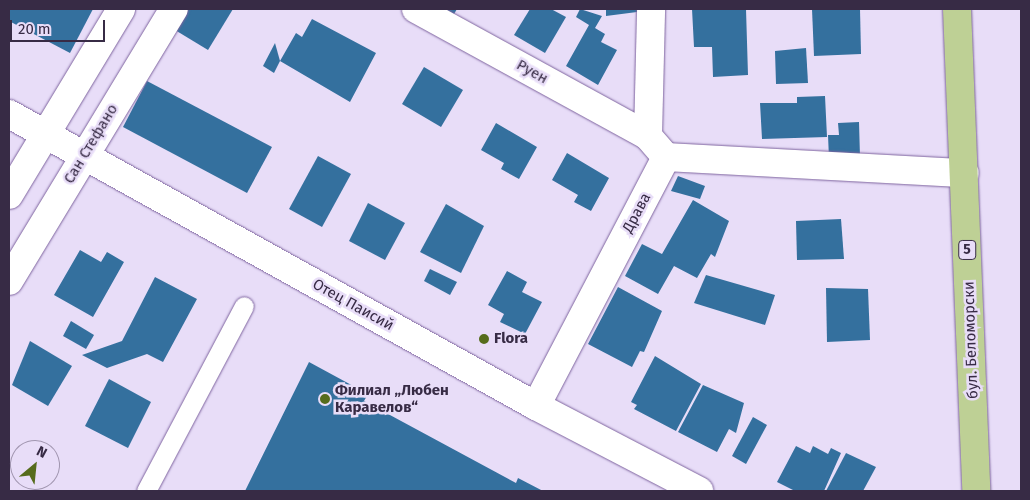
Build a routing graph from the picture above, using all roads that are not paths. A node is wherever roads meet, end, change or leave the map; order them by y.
1 (121, 9) edge
2 (174, 9) edge
3 (416, 9) edge
4 (651, 9) edge
5 (957, 9) edge
6 (9, 114) edge
7 (46, 133) junction
8 (648, 136) junction
9 (84, 155) junction
10 (666, 157) junction
11 (964, 173) junction
12 (9, 194) edge
13 (9, 281) edge
14 (244, 306) dead end
15 (536, 406) junction
16 (146, 491) edge
17 (699, 491) edge
18 (977, 491) edge

1 - 7 street
2 - 9 street, Сан Стефано
3 - 8 street, Руен
4 - 8 street
5 - 11 main road, бул. Беломорски / 5
6 - 7 street, Отец Паисий
7 - 9 street, Отец Паисий
7 - 12 street
8 - 10 street
9 - 13 street, Сан Стефано
9 - 15 street, Отец Паисий
10 - 11 street
10 - 15 street, Драва
11 - 18 main road, бул. Беломорски / 5
14 - 16 lane
15 - 17 street, Отец Паисий

